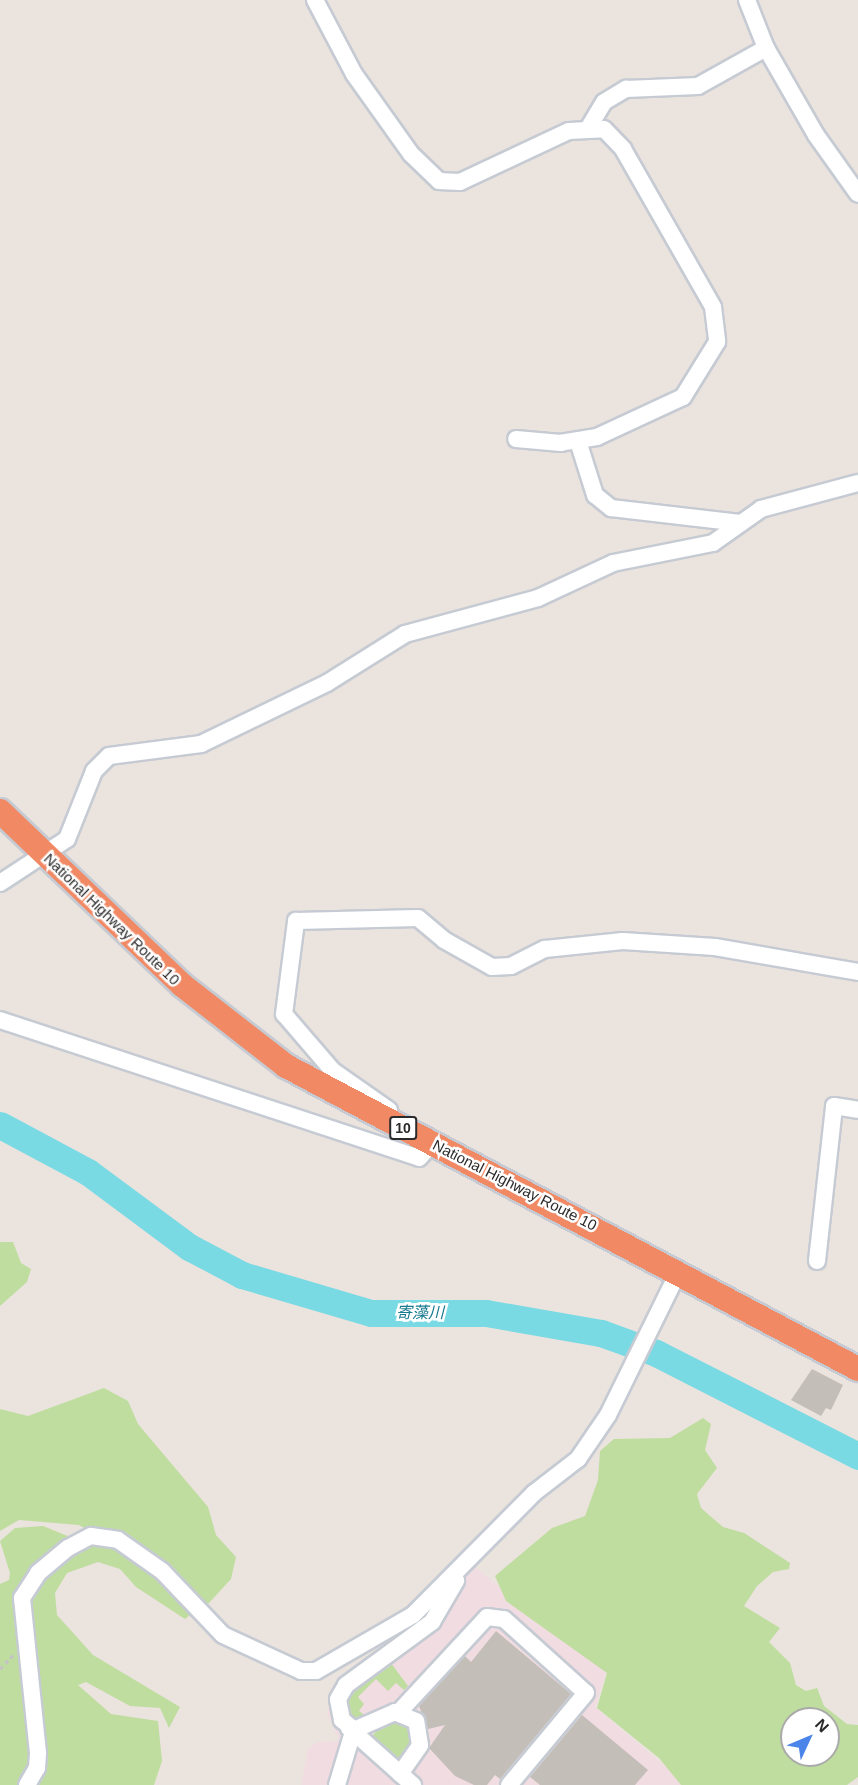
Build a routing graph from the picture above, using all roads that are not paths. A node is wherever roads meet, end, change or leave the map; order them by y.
1 (315, 0) edge
2 (747, 0) edge
3 (766, 48) junction
4 (589, 127) junction
5 (858, 194) edge
6 (516, 439) dead end
7 (578, 441) junction
8 (858, 483) edge
9 (740, 523) junction
10 (0, 811) edge
11 (47, 856) junction
12 (0, 883) edge
13 (858, 972) edge
14 (0, 1020) edge
15 (858, 1110) edge
16 (433, 1143) junction
17 (817, 1261) dead end
18 (679, 1270) junction
19 (858, 1369) edge
20 (462, 1567) junction
21 (399, 1712) junction
22 (350, 1731) junction
23 (407, 1780) edge
24 (27, 1785) edge
25 (338, 1785) edge
26 (509, 1785) edge

1 - 4 street
2 - 3 street
3 - 4 street
3 - 5 street
4 - 7 street
6 - 7 street
7 - 9 street
8 - 9 street
9 - 11 street
10 - 11 highway, National Highway Route 10 / 10
11 - 12 street
11 - 16 highway, National Highway Route 10 / 10
13 - 16 street
14 - 16 street
15 - 17 street
16 - 18 highway, National Highway Route 10 / 10
18 - 19 highway, National Highway Route 10 / 10
18 - 20 street
20 - 22 street
20 - 24 street
21 - 22 street
21 - 23 street
21 - 26 street
22 - 23 street
22 - 25 street

